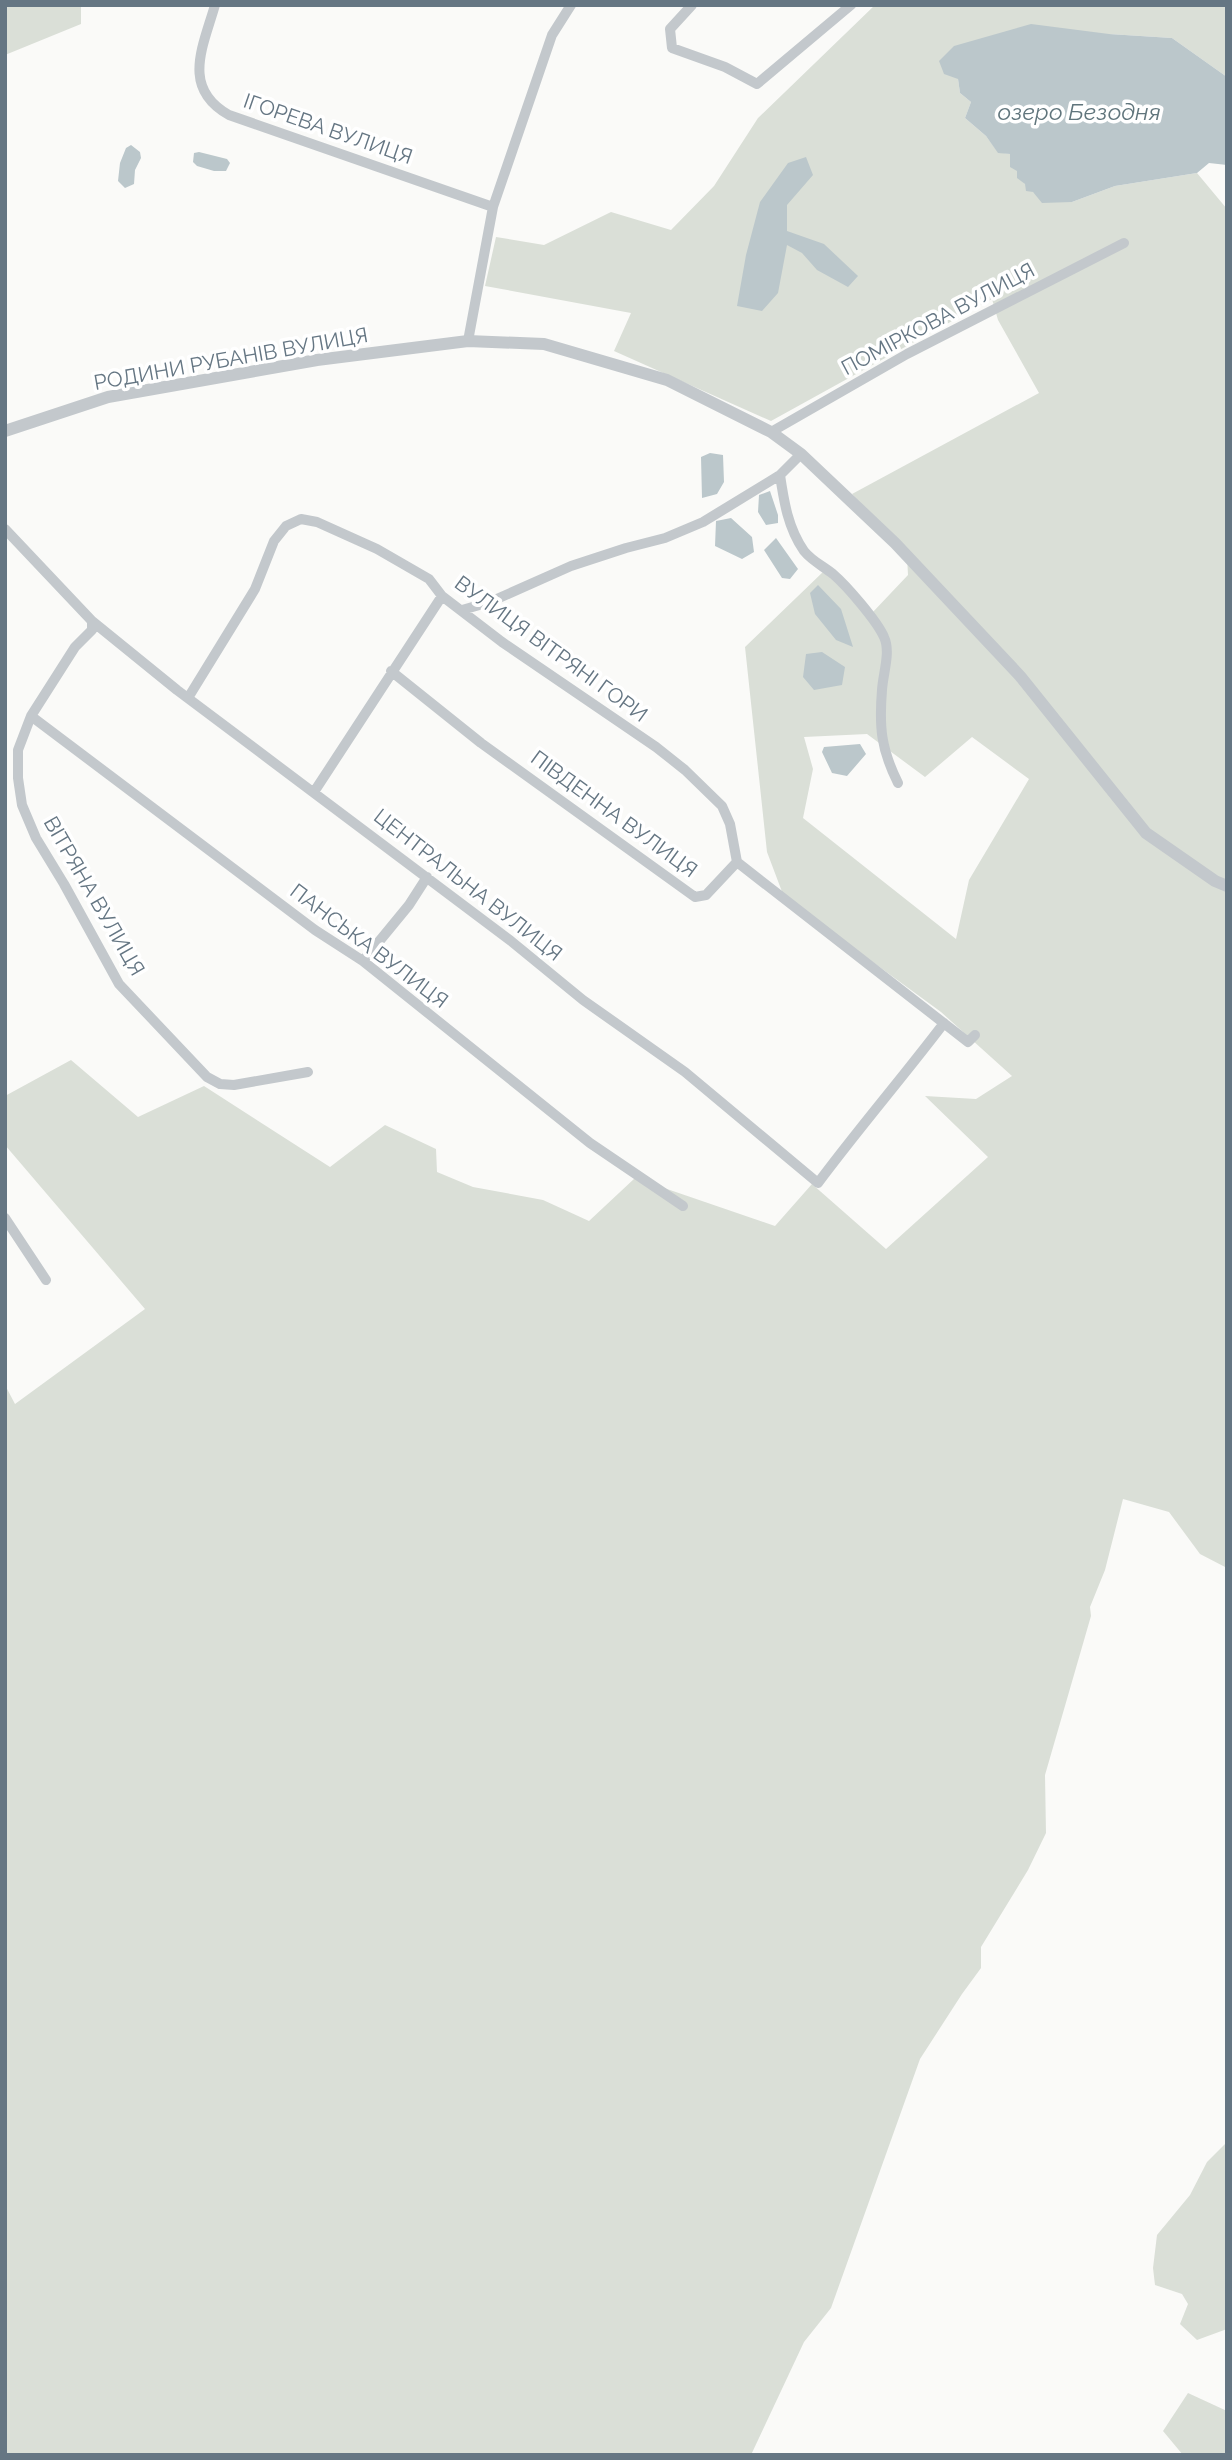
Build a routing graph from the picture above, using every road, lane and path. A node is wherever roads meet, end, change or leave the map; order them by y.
1 (215, 5) edge
2 (571, 5) edge
3 (692, 5) edge
4 (851, 5) edge
5 (493, 207) junction
6 (1124, 243) dead end
7 (467, 341) junction
8 (5, 430) edge
9 (771, 432) junction
10 (801, 454) junction
11 (780, 475) junction
12 (5, 529) edge
13 (442, 596) junction
14 (462, 610) junction
15 (92, 621) junction
16 (391, 670) junction
17 (188, 698) junction
18 (31, 716) junction
19 (898, 783) dead end
20 (314, 792) junction
21 (737, 862) junction
22 (427, 877) junction
23 (1227, 886) edge
24 (363, 961) junction
25 (944, 1023) junction
26 (975, 1035) dead end
27 (308, 1072) dead end
28 (683, 1206) dead end
29 (5, 1218) edge
30 (46, 1280) dead end

1 - 5 street, ІГОРЕВА ВУЛИЦЯ
2 - 5 street
3 - 4 street
5 - 7 street
6 - 9 street, ПОМІРКОВА ВУЛИЦЯ
7 - 8 street, РОДИНИ РУБАНІВ ВУЛИЦЯ
7 - 9 street, РОДИНИ РУБАНІВ ВУЛИЦЯ
9 - 10 street, РОДИНИ РУБАНІВ ВУЛИЦЯ
10 - 11 street
10 - 23 street, РОДИНИ РУБАНІВ ВУЛИЦЯ
11 - 14 street
11 - 19 street
12 - 15 street
13 - 14 street, ВУЛИЦЯ ВІТРЯНІ ГОРИ
13 - 16 street
13 - 17 street, ВУЛИЦЯ ВІТРЯНІ ГОРИ
14 - 21 street, ВУЛИЦЯ ВІТРЯНІ ГОРИ
15 - 17 street, ЦЕНТРАЛЬНА ВУЛИЦЯ
15 - 18 street, ВІТРЯНА ВУЛИЦЯ
16 - 20 street
16 - 21 street, ПІВДЕННА ВУЛИЦЯ
17 - 20 street, ЦЕНТРАЛЬНА ВУЛИЦЯ
18 - 24 street, ПАНСЬКА ВУЛИЦЯ
18 - 27 street, ВІТРЯНА ВУЛИЦЯ
20 - 22 street, ЦЕНТРАЛЬНА ВУЛИЦЯ
21 - 25 street
22 - 24 street
22 - 25 street, ЦЕНТРАЛЬНА ВУЛИЦЯ
24 - 28 street, ПАНСЬКА ВУЛИЦЯ
25 - 26 street
29 - 30 street

